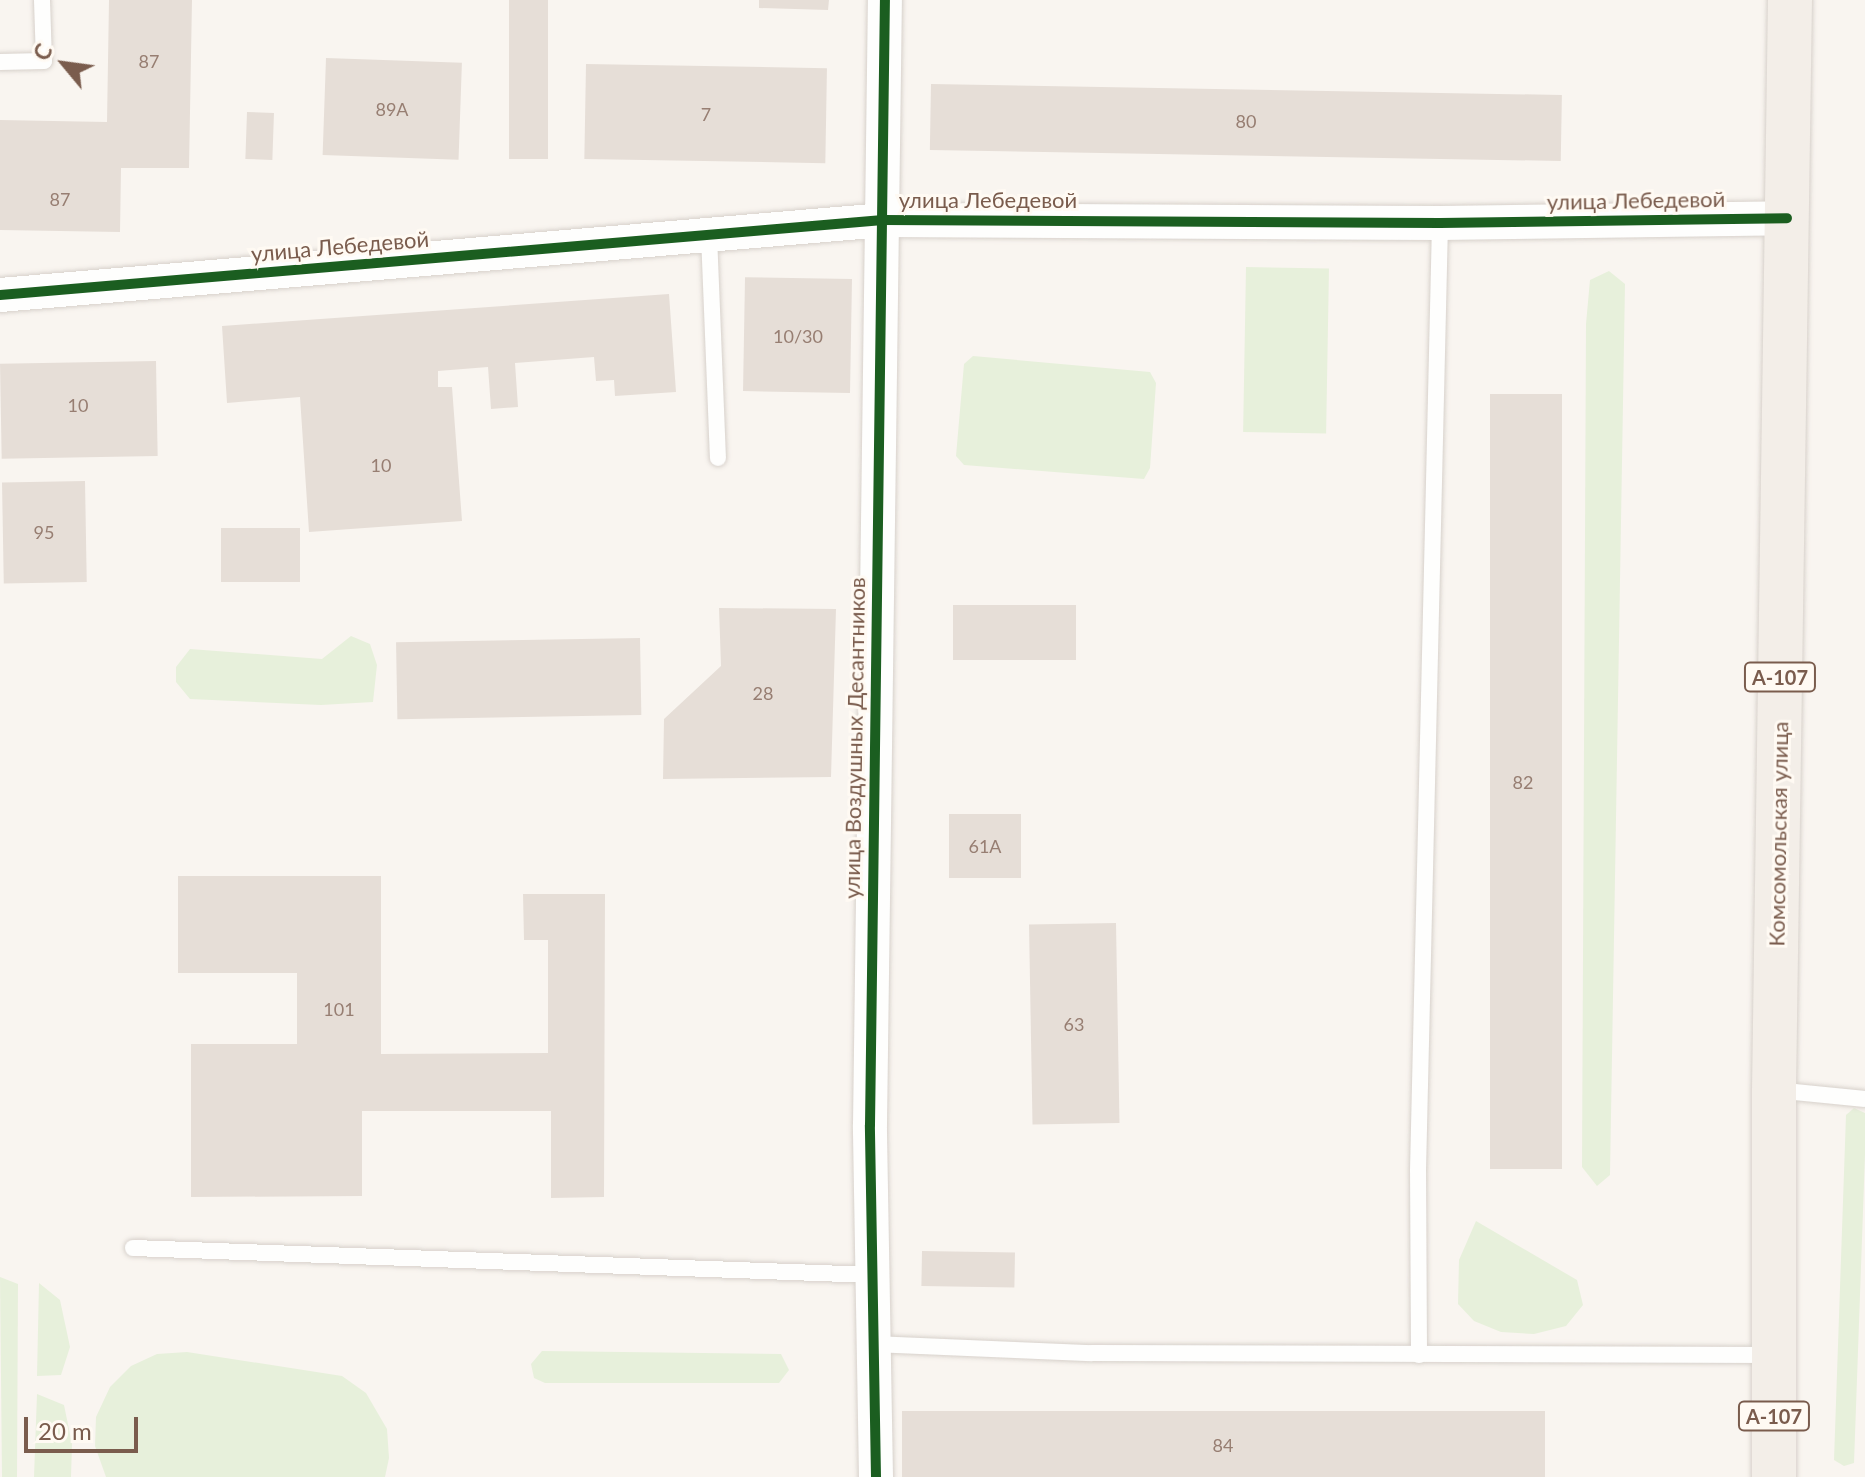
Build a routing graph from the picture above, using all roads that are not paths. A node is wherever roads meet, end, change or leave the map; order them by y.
1 (42, 0) edge
2 (885, 0) edge
3 (1790, 0) edge
4 (0, 62) edge
5 (1787, 218) junction
6 (883, 220) junction
7 (1440, 223) junction
8 (709, 235) junction
9 (0, 295) edge
10 (718, 458) dead end
11 (1774, 1090) junction
12 (1865, 1099) edge
13 (133, 1248) dead end
14 (872, 1275) junction
15 (873, 1344) junction
16 (1419, 1355) junction
17 (1775, 1355) junction
18 (876, 1477) edge
19 (1774, 1477) edge

1 - 4 lane
2 - 6 street, улица Воздушных Десантников
3 - 5 main road, Комсомольская улица / А-107
5 - 7 street, улица Лебедевой
5 - 11 main road, Комсомольская улица / А-107
6 - 7 street, улица Лебедевой
6 - 8 street, улица Лебедевой
6 - 14 street, улица Воздушных Десантников
7 - 16 lane
8 - 9 street, улица Лебедевой
8 - 10 lane
11 - 12 lane
11 - 17 main road, Комсомольская улица / А-107
13 - 14 lane
14 - 15 street, улица Воздушных Десантников
15 - 16 lane
15 - 18 street, улица Воздушных Десантников
16 - 17 lane
17 - 19 main road, Комсомольская улица / А-107

